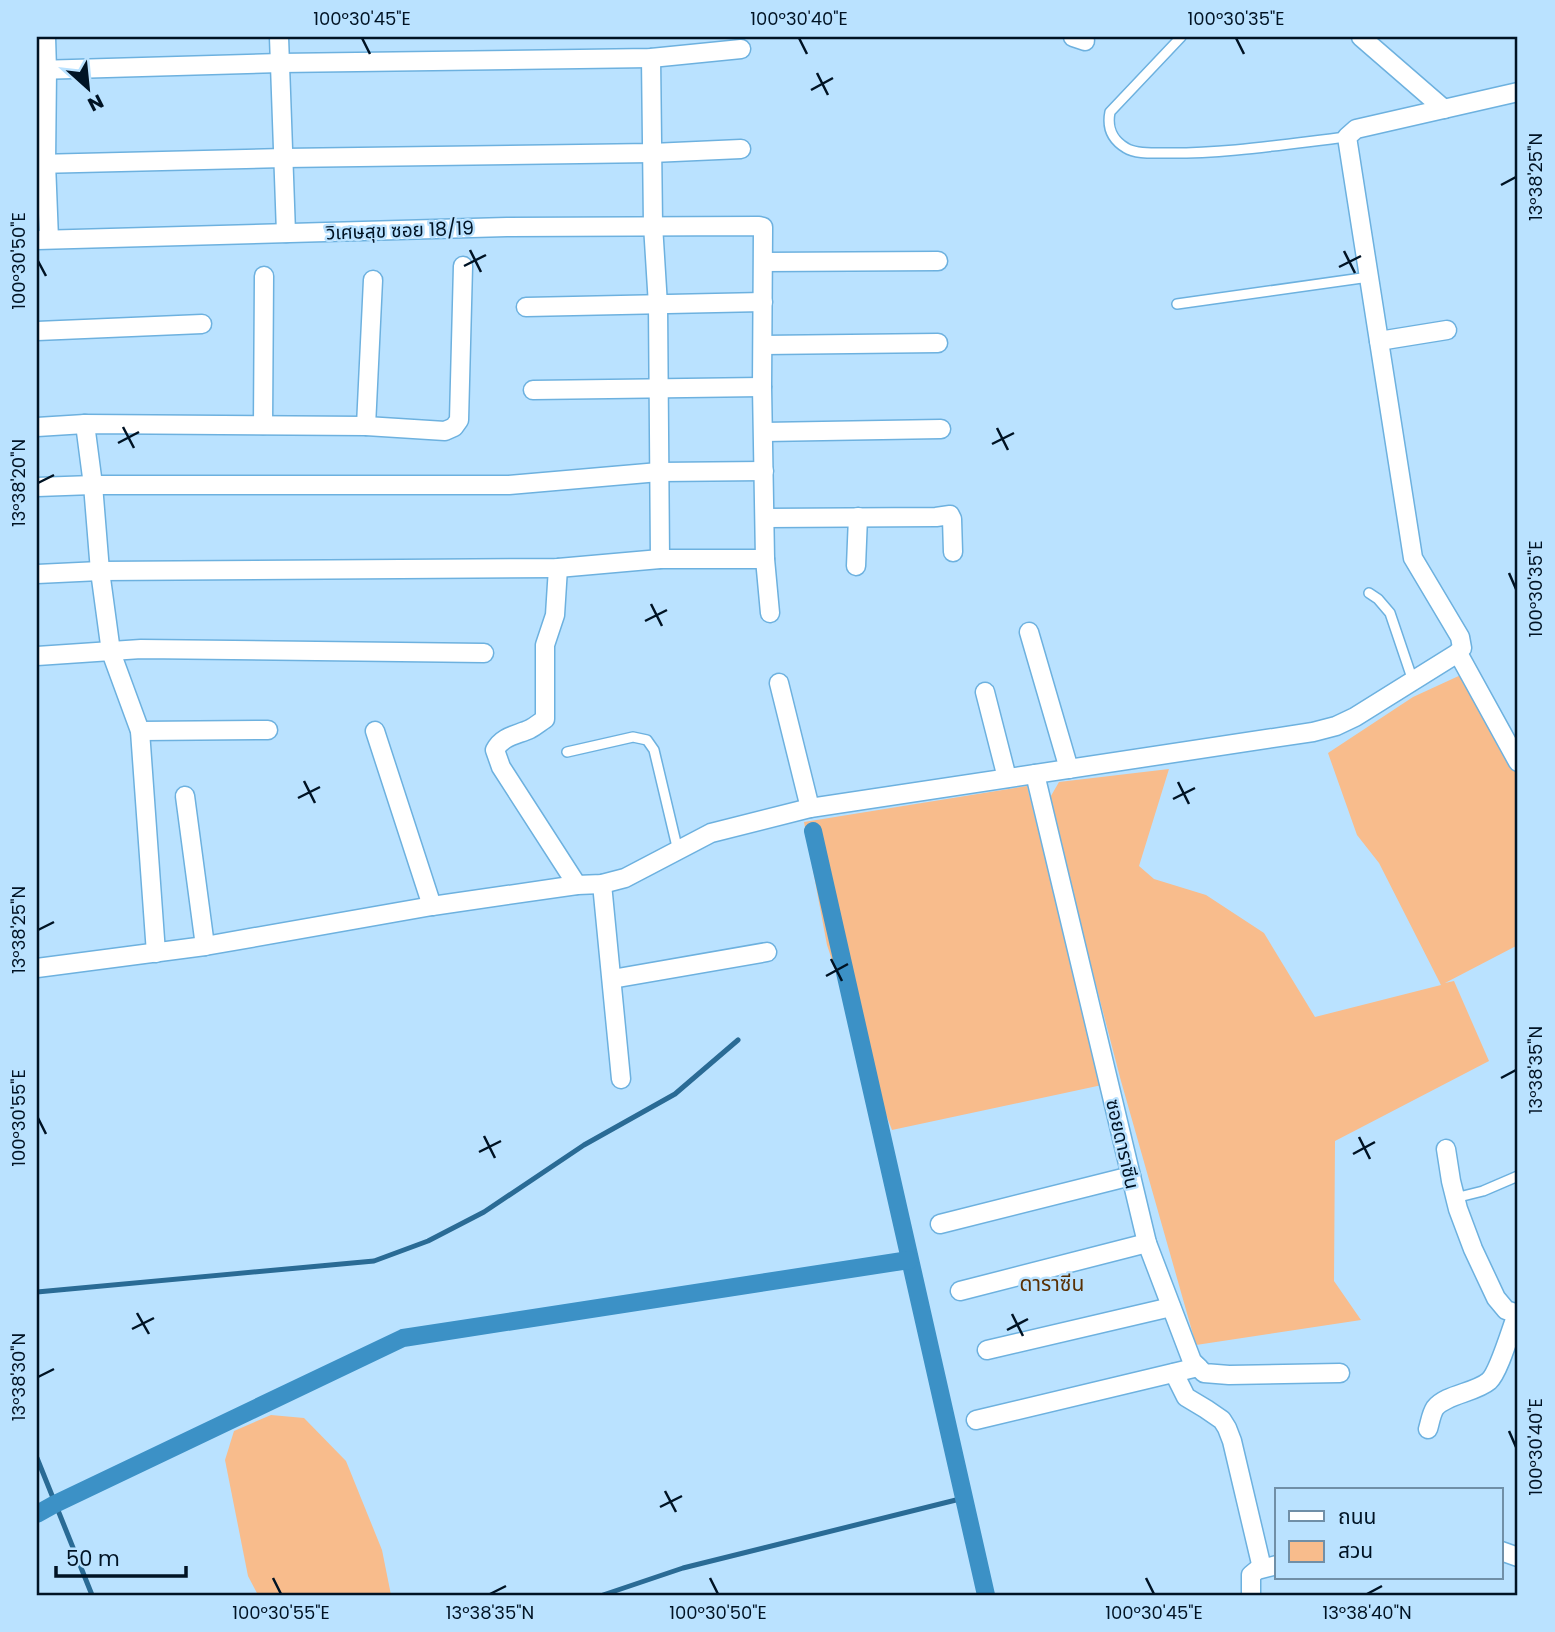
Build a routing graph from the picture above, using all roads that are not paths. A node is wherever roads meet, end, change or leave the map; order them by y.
1 (46, 37) edge
2 (279, 37) edge
3 (1181, 37) edge
4 (1361, 37) edge
5 (741, 49) dead end
6 (651, 58) junction
7 (280, 63) junction
8 (42, 70) edge
9 (1518, 92) edge
10 (1444, 109) junction
11 (1348, 137) junction
12 (741, 149) dead end
13 (652, 153) junction
14 (284, 158) junction
15 (41, 164) edge
16 (653, 225) junction
17 (286, 233) junction
18 (43, 240) edge
19 (938, 261) dead end
20 (764, 262) junction
21 (463, 266) dead end
22 (264, 276) dead end
23 (1369, 277) junction
24 (373, 280) dead end
25 (763, 302) junction
26 (1177, 304) dead end
27 (657, 305) junction
28 (526, 307) dead end
29 (202, 324) dead end
30 (1447, 330) dead end
31 (37, 331) edge
32 (1379, 341) junction
33 (938, 343) dead end
34 (764, 345) junction
35 (762, 387) junction
36 (658, 389) junction
37 (533, 390) dead end
38 (85, 424) junction
39 (263, 425) junction
40 (366, 426) junction
41 (37, 427) edge
42 (942, 429) dead end
43 (764, 432) junction
44 (659, 471) junction
45 (764, 471) junction
46 (93, 485) junction
47 (37, 487) edge
48 (858, 517) junction
49 (765, 518) junction
50 (953, 552) dead end
51 (660, 559) junction
52 (765, 559) junction
53 (856, 566) dead end
54 (558, 568) junction
55 (100, 570) junction
56 (37, 574) edge
57 (1369, 593) dead end
58 (770, 612) dead end
59 (1029, 632) dead end
60 (111, 652) junction
61 (484, 653) dead end
62 (1458, 653) junction
63 (37, 656) edge
64 (1413, 681) junction
65 (779, 683) dead end
66 (985, 692) dead end
67 (268, 730) dead end
68 (140, 731) junction
69 (375, 731) dead end
70 (567, 752) dead end
71 (1518, 762) edge
72 (1069, 769) junction
73 (1035, 774) junction
74 (1007, 778) junction
75 (186, 796) dead end
76 (810, 808) junction
77 (678, 851) junction
78 (603, 884) junction
79 (576, 885) junction
80 (432, 906) junction
81 (205, 946) junction
82 (767, 952) dead end
83 (156, 953) junction
84 (37, 968) edge
85 (612, 979) junction
86 (621, 1079) dead end
87 (1446, 1149) dead end
88 (1131, 1176) junction
89 (1518, 1176) edge
90 (1455, 1198) junction
91 (940, 1224) dead end
92 (1147, 1244) junction
93 (960, 1291) dead end
94 (1171, 1307) junction
95 (1518, 1314) edge
96 (987, 1350) dead end
97 (1198, 1367) junction
98 (1174, 1373) junction
99 (1340, 1373) dead end
100 (976, 1420) dead end
101 (1428, 1429) dead end
102 (1269, 1567) edge
103 (1251, 1595) edge

1 - 8 street
2 - 7 street
3 - 11 lane
4 - 10 street
5 - 6 street
6 - 7 street
6 - 13 street
7 - 8 street
7 - 14 street
8 - 15 street
9 - 10 street
10 - 11 street
11 - 23 street
12 - 13 street
13 - 14 street
13 - 16 street
14 - 15 street
14 - 17 street
15 - 18 street
16 - 17 street, วิเศษสุข ซอย 18/19
16 - 20 street, วิเศษสุข ซอย 18/19
16 - 27 street
17 - 18 street, วิเศษสุข ซอย 18/19
19 - 20 street
20 - 25 street
21 - 40 street
22 - 39 street
23 - 26 lane
23 - 32 street
24 - 40 street
25 - 27 street
25 - 34 street
27 - 28 street
27 - 36 street
29 - 31 street
30 - 32 street
32 - 62 street
33 - 34 street
34 - 35 street
35 - 36 street
35 - 43 street
36 - 37 street
36 - 44 street
38 - 39 street
38 - 41 street
38 - 46 street
39 - 40 street
42 - 43 street
43 - 45 street
44 - 45 street
44 - 46 street
44 - 51 street
45 - 49 street
46 - 47 street
46 - 55 street
48 - 49 street
48 - 50 street
48 - 53 street
49 - 52 street
51 - 52 street
51 - 54 street
52 - 58 street
54 - 55 street
54 - 79 street
55 - 56 street
55 - 60 street
57 - 64 lane
59 - 72 street
60 - 61 street
60 - 63 street
60 - 68 street
62 - 64 street
62 - 71 street
64 - 72 street
65 - 76 street
66 - 74 street
67 - 68 street
68 - 83 street
69 - 80 street
70 - 77 lane
72 - 73 street
73 - 74 street
73 - 88 street, ซอยดาราซีน
74 - 76 street
75 - 81 street
76 - 77 street
77 - 78 street
78 - 79 street
78 - 85 street
79 - 80 street
80 - 81 street
81 - 83 street
82 - 85 street
83 - 84 street
85 - 86 street
87 - 90 street
88 - 91 street
88 - 92 street, ซอยดาราซีน
89 - 90 lane
90 - 95 street
92 - 93 street
92 - 94 street, ซอยดาราซีน
94 - 96 street
94 - 97 street, ซอยดาราซีน
95 - 101 street
97 - 98 street
97 - 99 street
98 - 100 street
98 - 102 street
102 - 103 street

